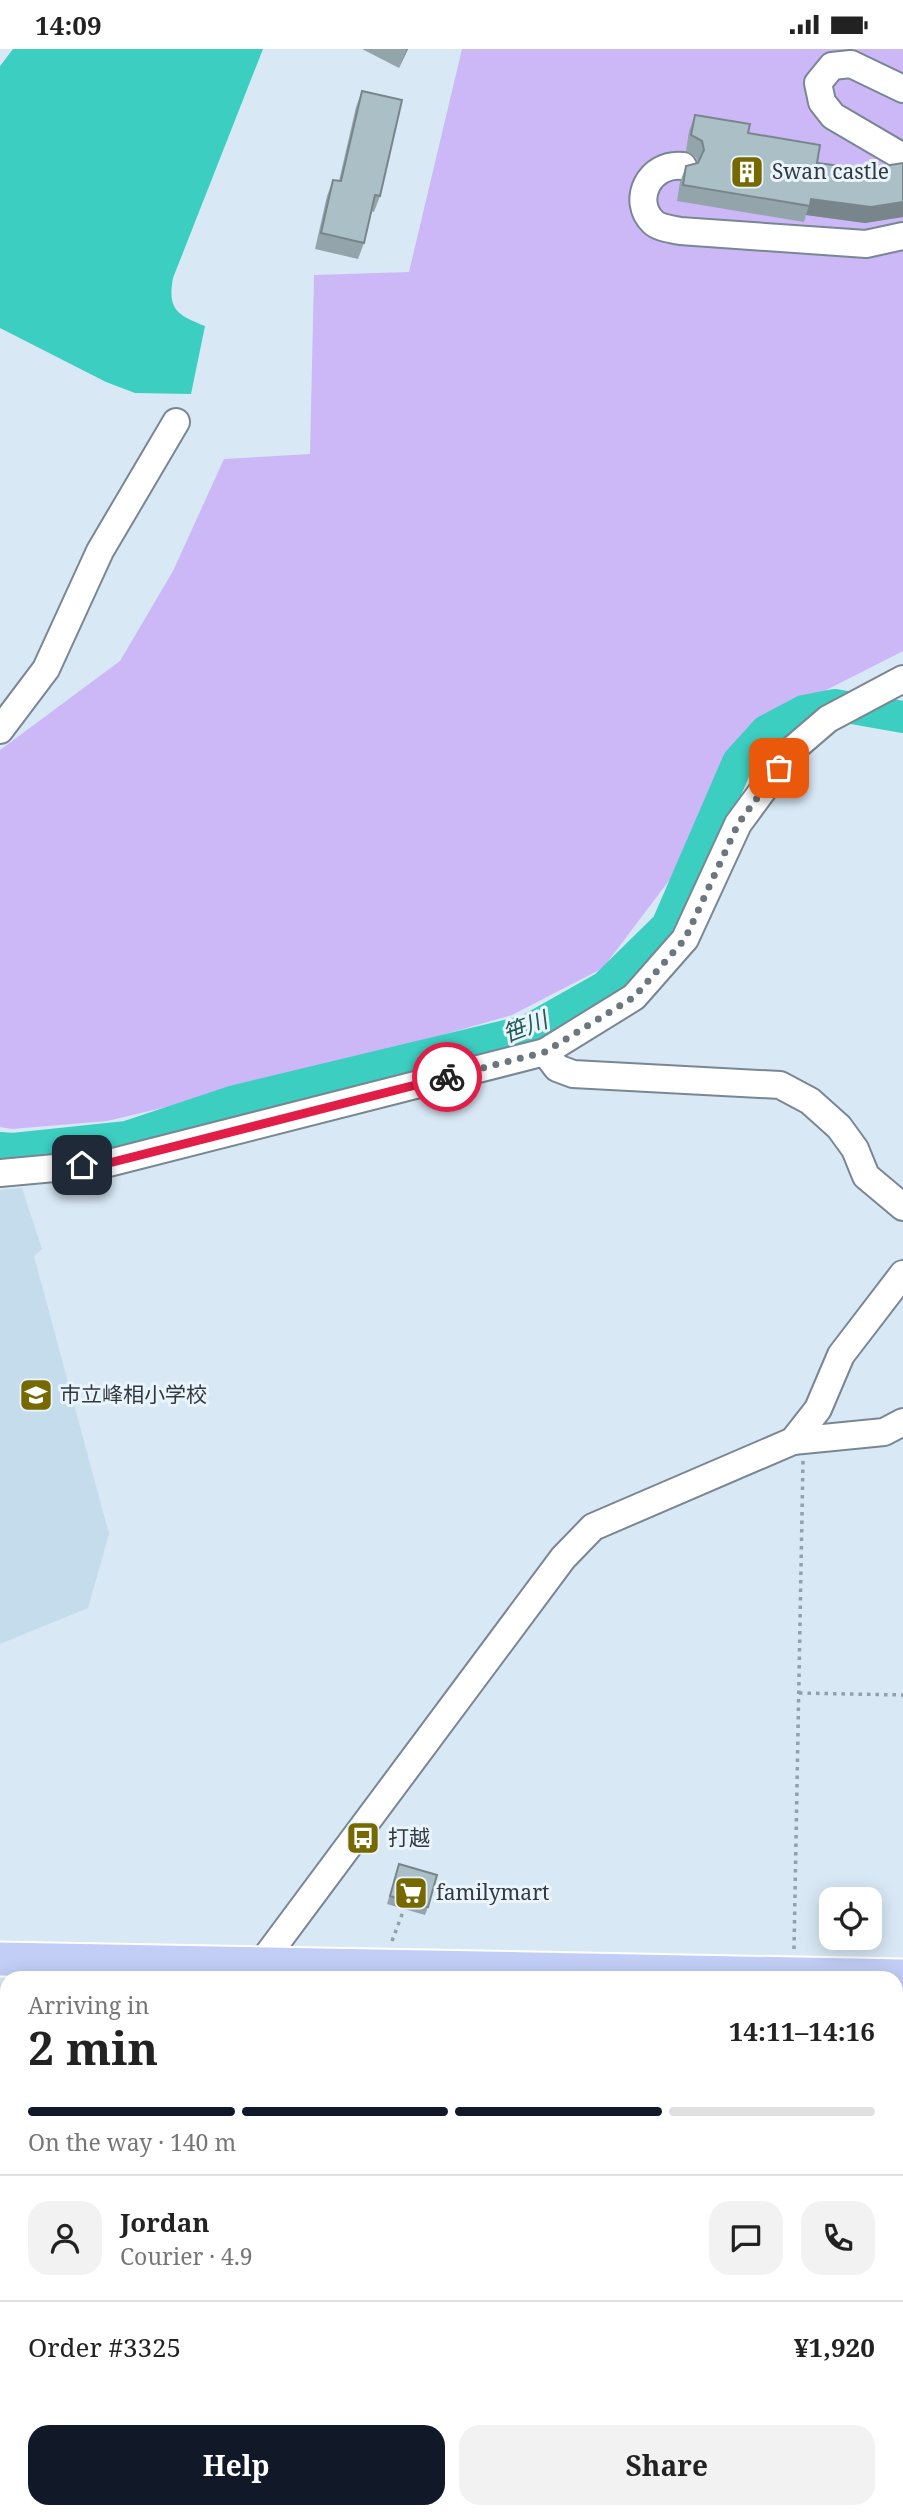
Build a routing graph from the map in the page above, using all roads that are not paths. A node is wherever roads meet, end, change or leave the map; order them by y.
1 (903, 89) edge
2 (903, 157) edge
3 (683, 166) edge
4 (903, 236) edge
5 (176, 422) dead end
6 (900, 685) edge
7 (0, 730) edge
8 (545, 1052) junction
9 (0, 1173) edge
10 (903, 1207) edge
11 (903, 1274) edge
12 (903, 1422) edge
13 (798, 1440) junction
14 (0, 1959) edge
15 (260, 1965) junction
16 (615, 1971) edge

1 - 2 street
3 - 4 street
5 - 7 street
6 - 8 street
8 - 9 street
8 - 10 street
11 - 13 street
12 - 13 street
13 - 15 street
14 - 15 main road
15 - 16 main road

